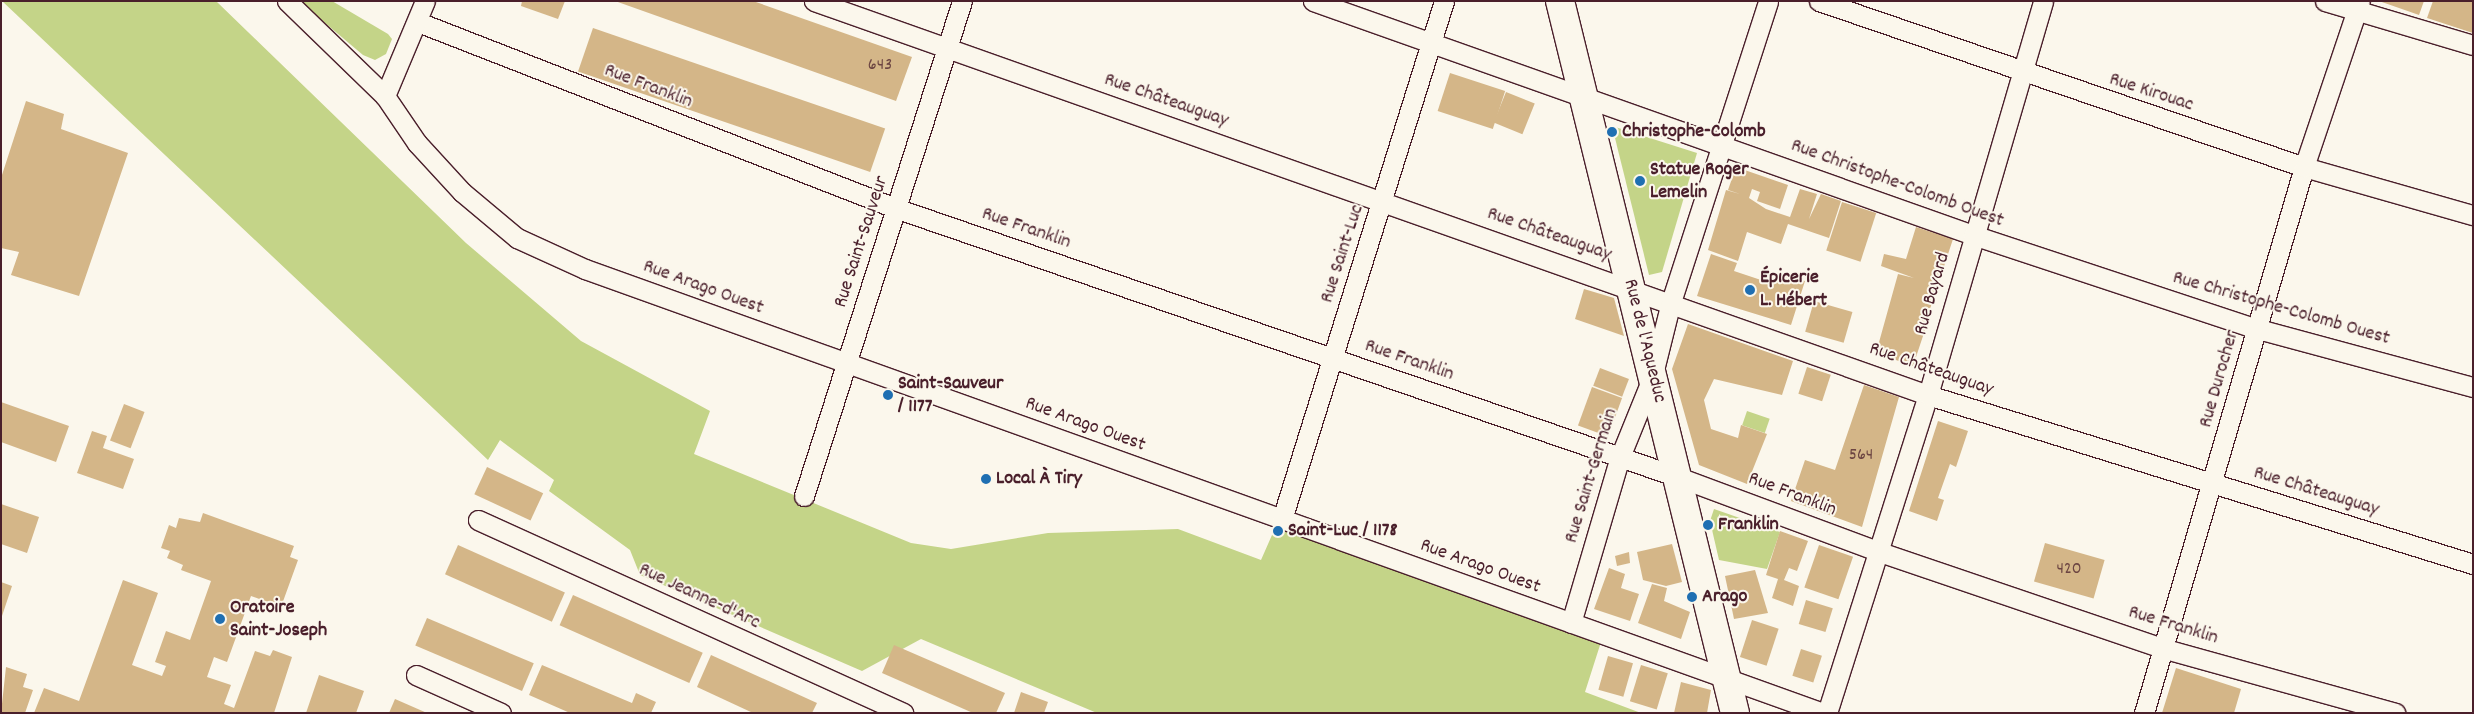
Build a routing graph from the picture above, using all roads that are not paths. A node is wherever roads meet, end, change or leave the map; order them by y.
1 (287, 1) edge
2 (426, 1) edge
3 (814, 1) edge
4 (962, 1) edge
5 (1313, 1) edge
6 (1444, 1) edge
7 (1560, 1) edge
8 (1768, 1) edge
9 (1818, 1) edge
10 (2042, 1) edge
11 (2325, 1) edge
12 (2358, 7) edge
13 (418, 22) junction
14 (1431, 42) junction
15 (2473, 45) edge
16 (947, 48) junction
17 (2022, 74) junction
18 (385, 96) junction
19 (1585, 97) junction
20 (1723, 145) junction
21 (2304, 168) junction
22 (1383, 201) junction
23 (898, 209) junction
24 (2473, 215) edge
25 (1973, 236) junction
26 (1631, 288) junction
27 (1671, 302) junction
28 (2258, 329) junction
29 (1332, 359) junction
30 (846, 364) junction
31 (1652, 378) junction
32 (2473, 387) edge
33 (1928, 395) junction
34 (1620, 457) junction
35 (1678, 477) junction
36 (2213, 484) junction
37 (804, 496) dead end
38 (1282, 519) junction
39 (478, 520) dead end
40 (1877, 551) junction
41 (2473, 564) edge
42 (1571, 623) junction
43 (2165, 649) junction
44 (416, 675) dead end
45 (1726, 681) junction
46 (501, 713) edge
47 (903, 713) edge
48 (1735, 713) edge
49 (1823, 713) edge
50 (1827, 713) edge
51 (2144, 713) edge
52 (2395, 713) edge

1 - 18 street, Rue Arago Ouest
2 - 13 street
3 - 16 street, Rue Châteauguay
4 - 16 street, Rue Saint-Sauveur
5 - 14 street, Rue Christophe-Colomb Ouest
6 - 14 street, Rue Saint-Luc
7 - 19 street, Rue de l'Aqueduc
8 - 20 street, Rue Saint-Germain
9 - 17 street, Rue Kirouac
10 - 17 street, Rue Bayard
11 - 12 street
12 - 15 street
12 - 21 street, Rue Durocher
13 - 18 street
13 - 23 street, Rue Franklin
14 - 19 street, Rue Christophe-Colomb Ouest
14 - 22 street, Rue Saint-Luc
16 - 22 street, Rue Châteauguay
16 - 23 street, Rue Saint-Sauveur
17 - 21 street, Rue Kirouac
17 - 25 street, Rue Bayard
18 - 30 street, Rue Arago Ouest
19 - 20 street, Rue Christophe-Colomb Ouest
19 - 26 street, Rue de l'Aqueduc
20 - 25 street, Rue Christophe-Colomb Ouest
20 - 27 street, Rue Saint-Germain
21 - 24 street, Rue Kirouac
21 - 28 street, Rue Durocher
22 - 26 street, Rue Châteauguay
22 - 29 street, Rue Saint-Luc
23 - 29 street, Rue Franklin
23 - 30 street, Rue Saint-Sauveur
25 - 28 street, Rue Christophe-Colomb Ouest
25 - 33 street, Rue Bayard
26 - 27 street, Rue Châteauguay
26 - 31 street, Rue de l'Aqueduc
27 - 31 street, Rue Saint-Germain
27 - 33 street, Rue Châteauguay
28 - 32 street, Rue Christophe-Colomb Ouest
28 - 36 street, Rue Durocher
29 - 34 street, Rue Franklin
29 - 38 street, Rue Saint-Luc
30 - 37 street, Rue Saint-Sauveur
30 - 38 street, Rue Arago Ouest
31 - 34 street, Rue Saint-Germain
31 - 35 street, Rue de l'Aqueduc
33 - 36 street, Rue Châteauguay
33 - 40 street, Rue Bayard
34 - 35 street, Rue Franklin
34 - 42 street, Rue Saint-Germain
35 - 40 street, Rue Franklin
35 - 45 street, Rue de l'Aqueduc
36 - 41 street, Rue Châteauguay
36 - 43 street, Rue Durocher
38 - 42 street, Rue Arago Ouest
39 - 47 street, Rue Jeanne-d'Arc
40 - 43 street, Rue Franklin
40 - 50 street, Rue Bayard
42 - 45 street, Rue Arago Ouest
43 - 51 street, Rue Durocher
43 - 52 street, Rue Franklin
44 - 46 street
45 - 48 street, Rue de l'Aqueduc
45 - 49 street, Rue Arago Ouest

